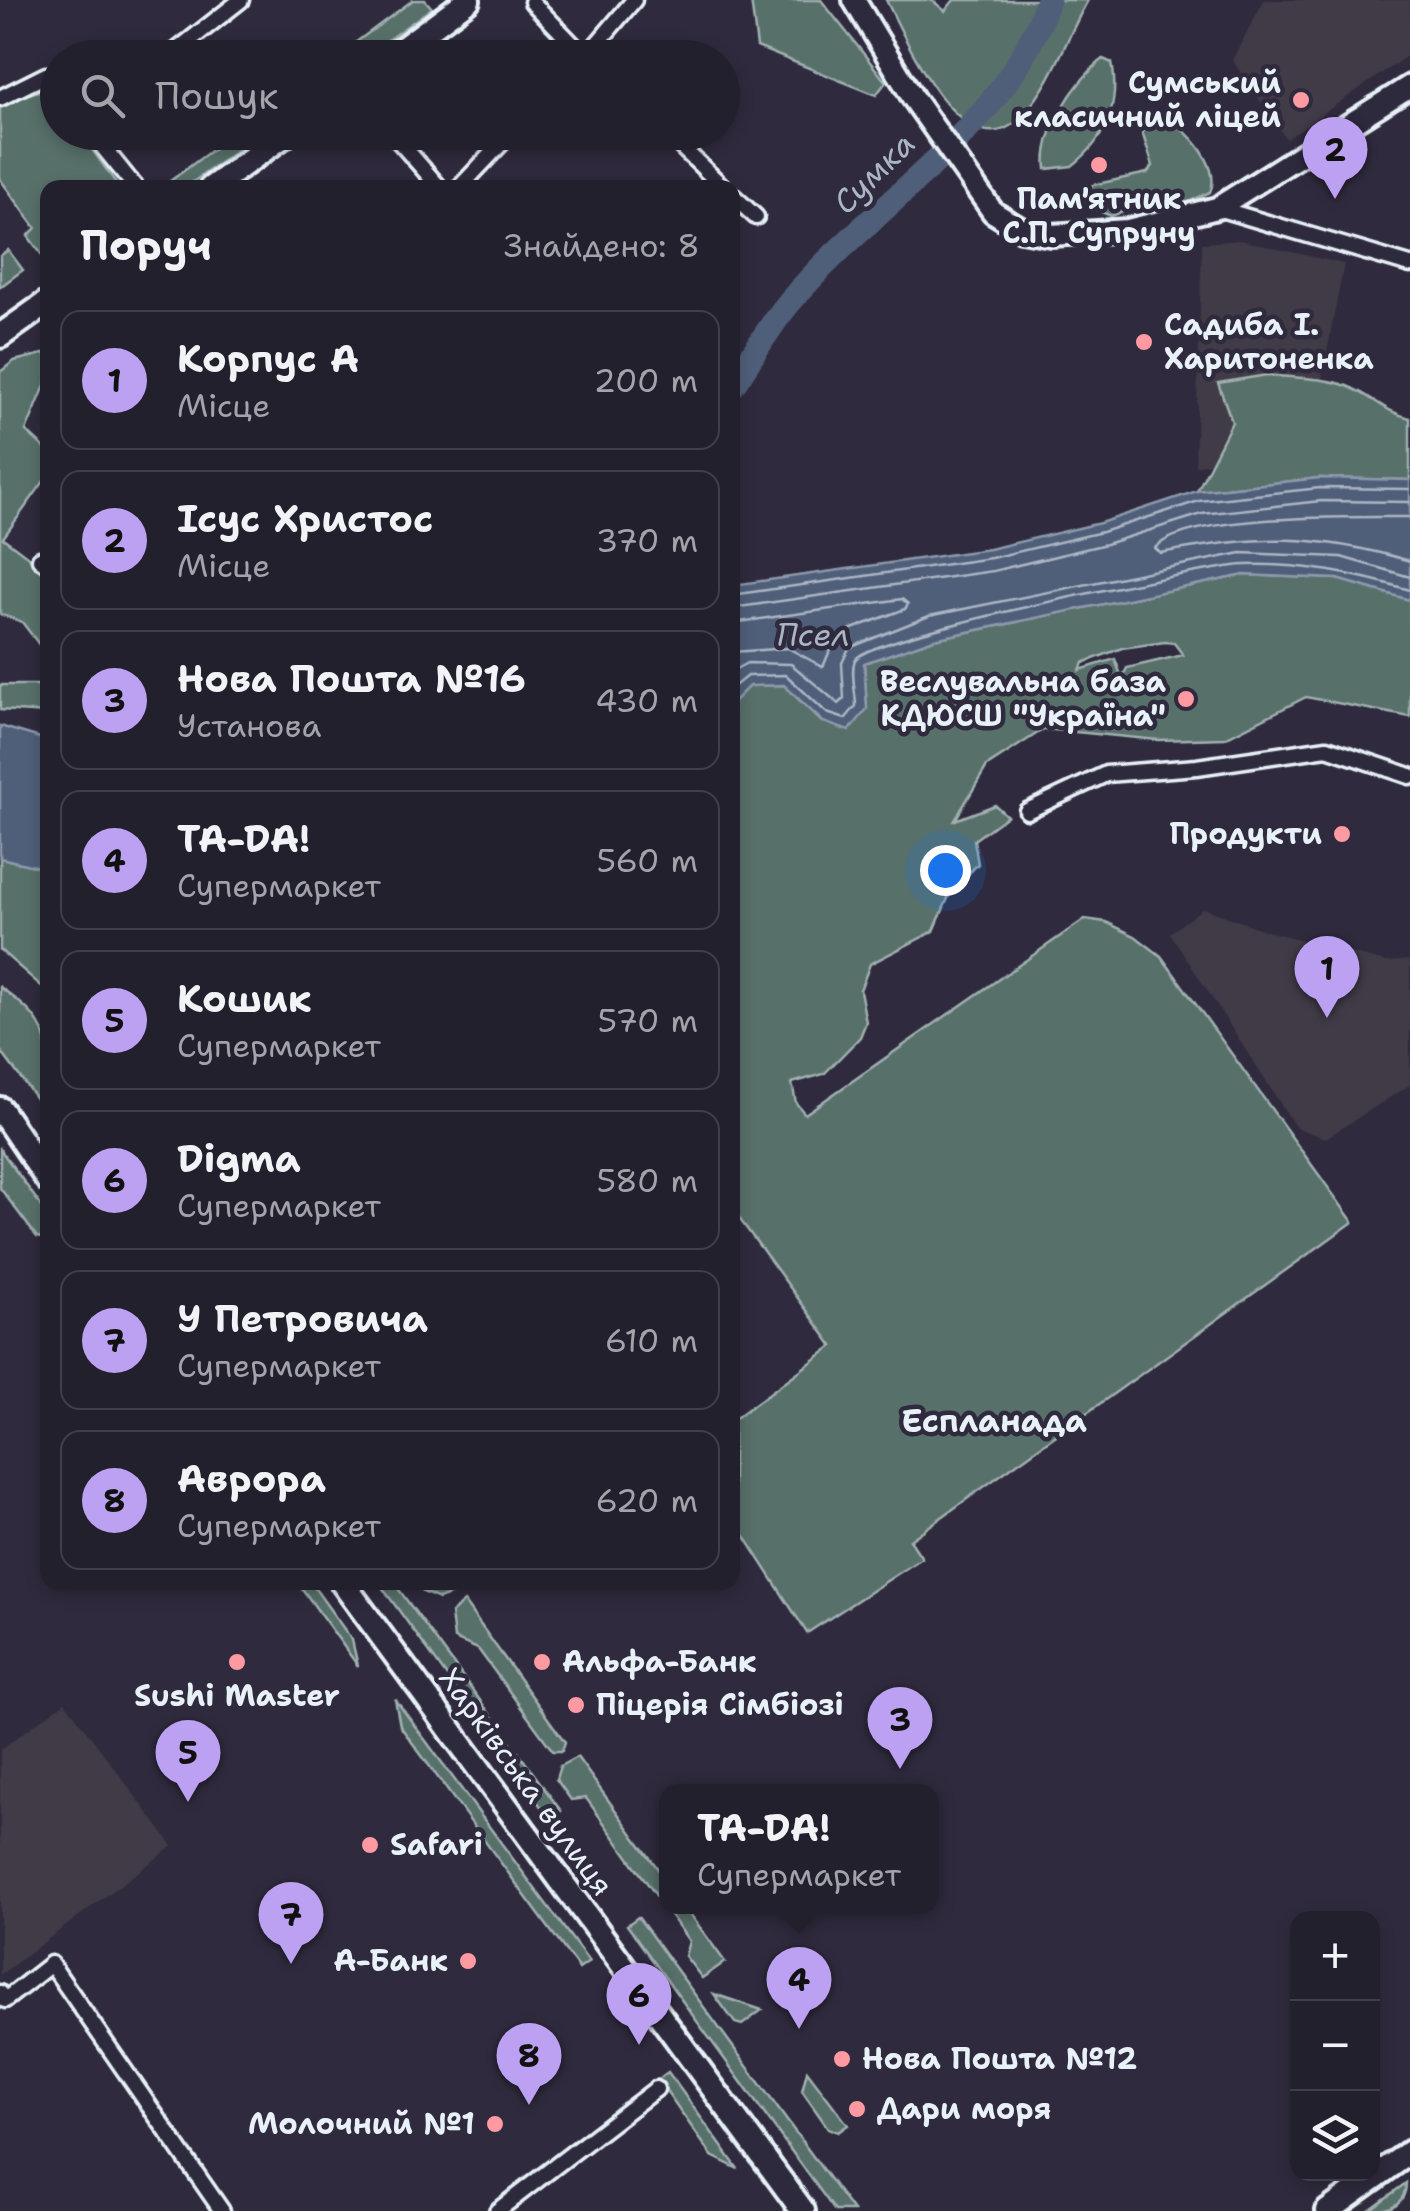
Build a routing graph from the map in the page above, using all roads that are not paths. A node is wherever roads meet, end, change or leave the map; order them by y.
1 (241, 0) edge
2 (468, 0) edge
3 (634, 0) edge
4 (854, 0) edge
5 (532, 2) dead end
6 (442, 8) edge
7 (190, 40) edge
8 (409, 40) edge
9 (569, 40) edge
10 (600, 40) edge
11 (40, 78) edge
12 (1410, 86) edge
13 (0, 98) edge
14 (106, 150) edge
15 (264, 150) edge
16 (407, 150) edge
17 (495, 150) edge
18 (685, 150) edge
19 (130, 180) edge
20 (222, 180) edge
21 (433, 180) edge
22 (467, 180) edge
23 (716, 180) edge
24 (740, 202) edge
25 (1217, 208) junction
26 (756, 217) dead end
27 (1410, 265) edge
28 (40, 308) edge
29 (0, 336) edge
30 (1410, 776) edge
31 (1027, 811) dead end
32 (0, 1109) edge
33 (40, 1168) edge
34 (348, 1590) edge
35 (0, 1993) edge
36 (656, 2089) dead end
37 (1410, 2152) edge
38 (222, 2211) edge
39 (497, 2211) edge
40 (803, 2211) edge
41 (1328, 2211) edge

1 - 7 street
2 - 6 main road
3 - 10 street
4 - 25 main road
5 - 9 street
6 - 8 main road
11 - 13 street
12 - 25 main road
14 - 19 street
15 - 20 main road
16 - 21 street
17 - 22 street
18 - 23 street
24 - 26 street
25 - 27 street
28 - 29 main road
30 - 31 street
32 - 33 main road
34 - 40 main road, Харківська вулиця
35 - 38 street
36 - 39 street
37 - 41 main road

